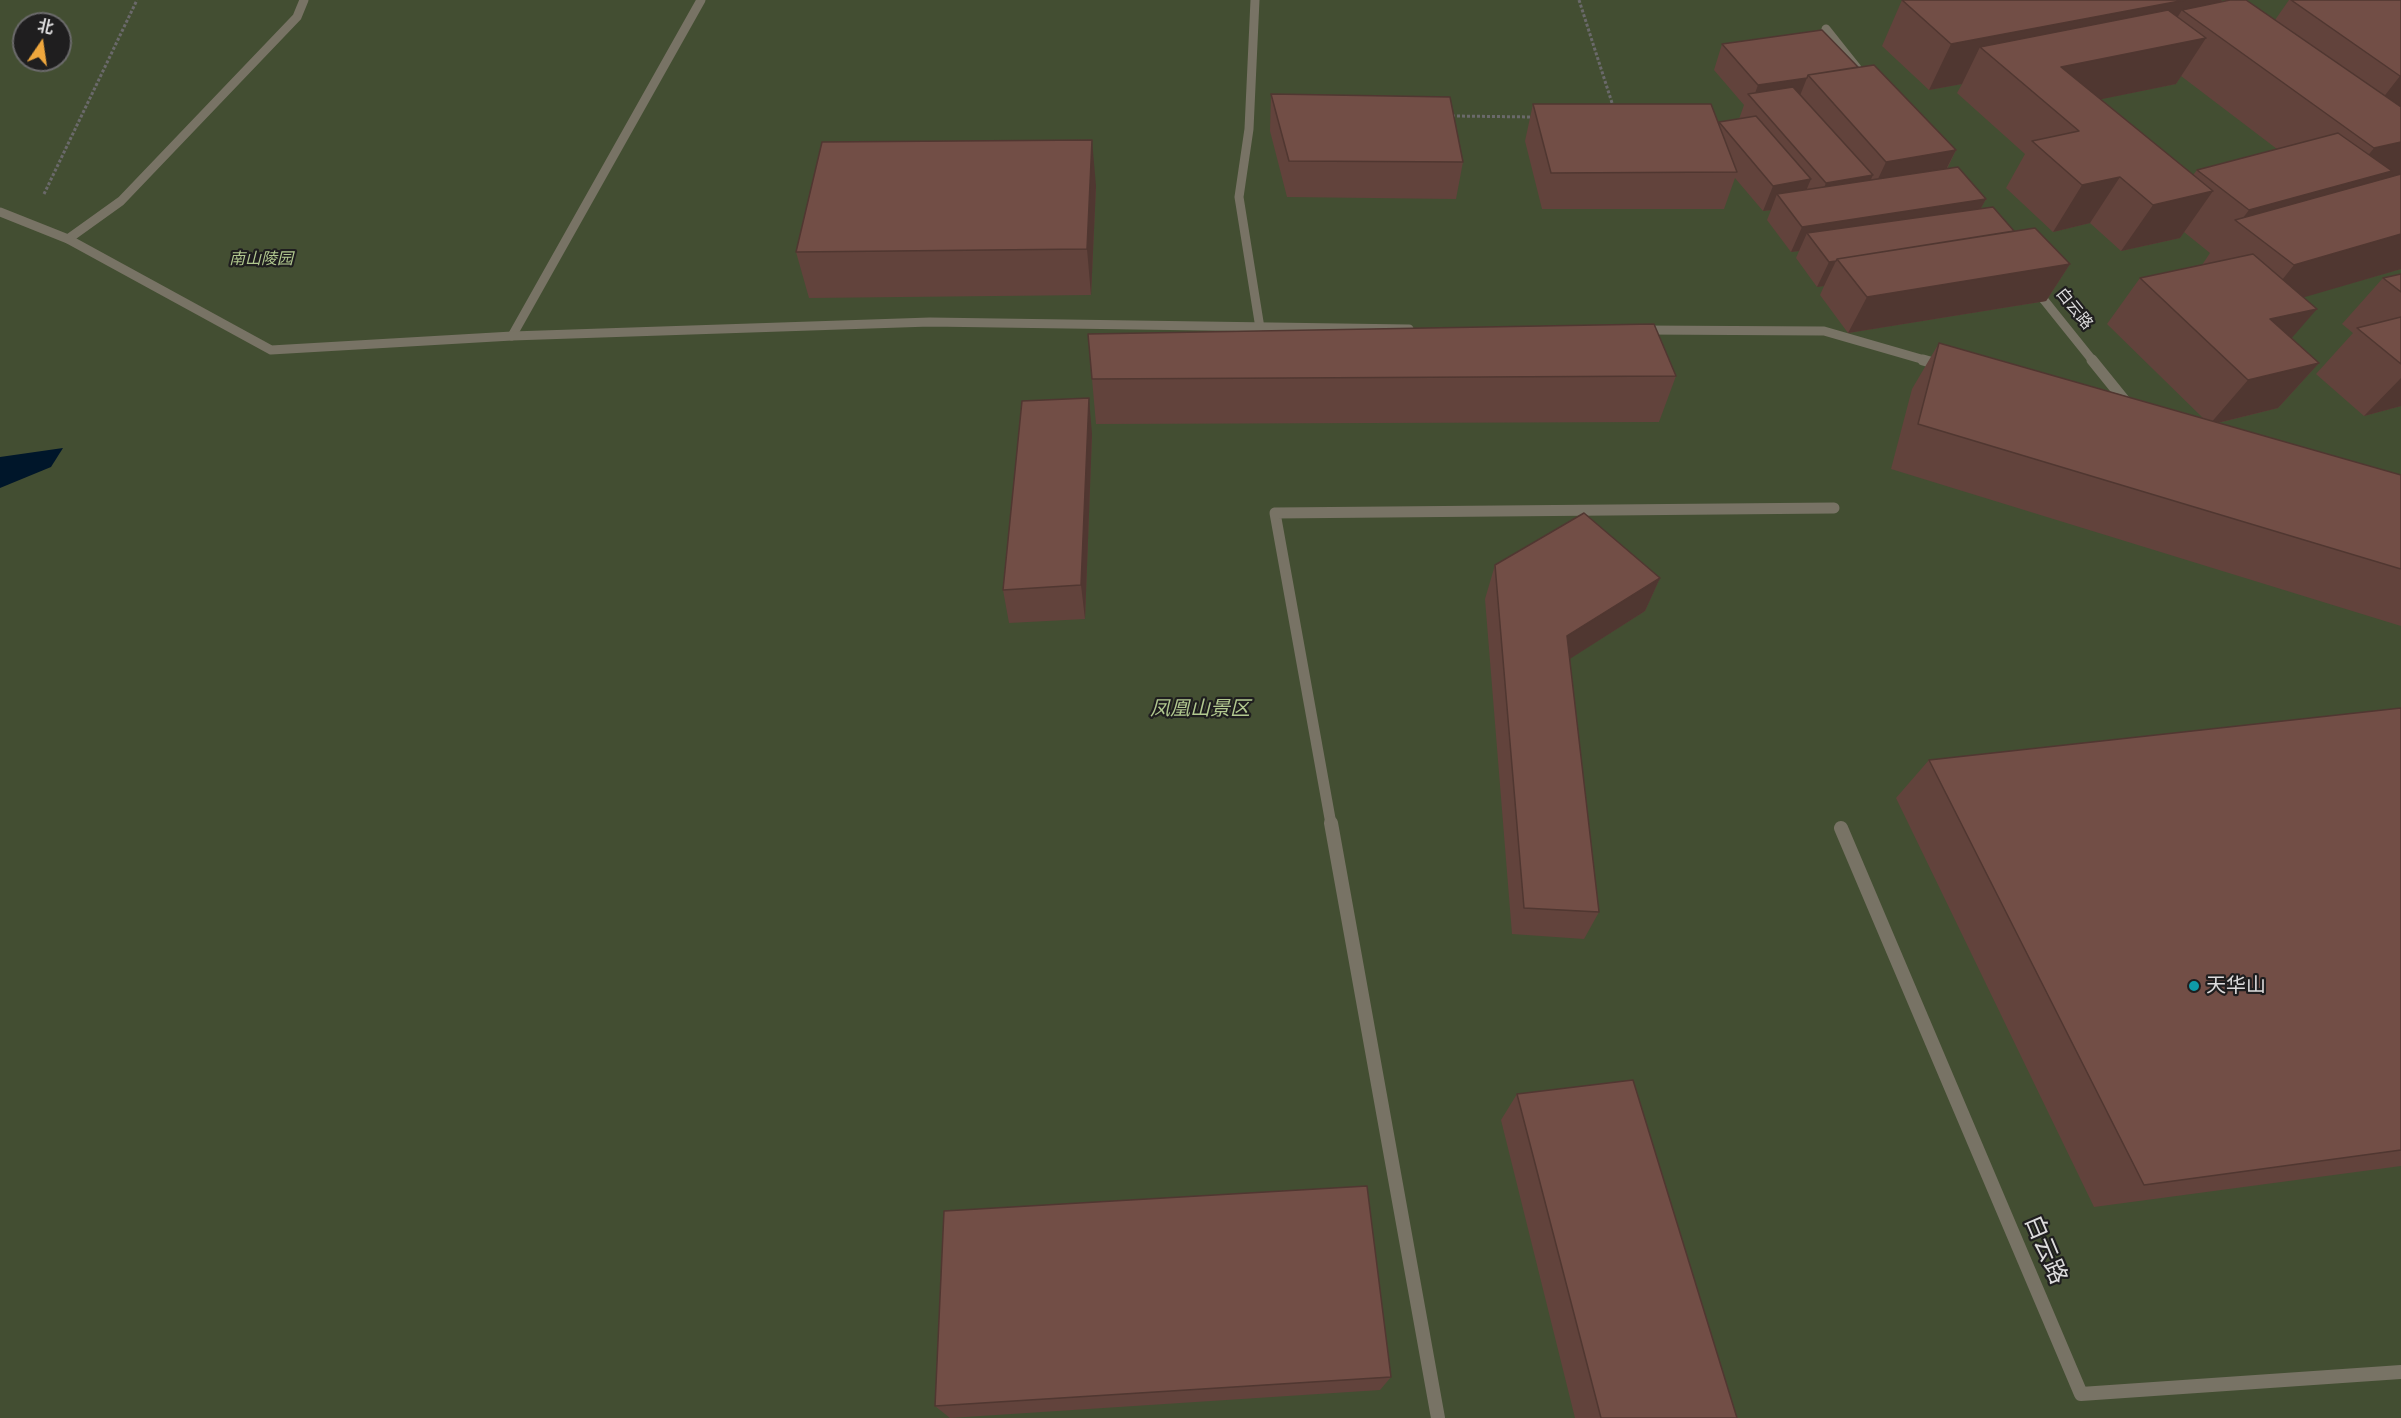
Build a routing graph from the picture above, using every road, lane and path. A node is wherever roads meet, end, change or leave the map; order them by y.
1 (137, 0) edge
2 (304, 0) edge
3 (701, 0) edge
4 (1255, 0) edge
5 (1579, 0) edge
6 (1826, 29) dead end
7 (1863, 75) edge
8 (1613, 107) edge
9 (1451, 116) edge
10 (1545, 117) edge
11 (0, 212) edge
12 (30, 223) junction
13 (68, 239) junction
14 (2026, 277) edge
15 (1260, 328) junction
16 (1424, 329) edge
17 (1636, 330) edge
18 (512, 336) junction
19 (1959, 370) edge
20 (2115, 411) edge
21 (1834, 508) dead end
22 (1841, 828) dead end
23 (2401, 1372) edge
24 (1438, 1418) edge

1 - 12 path
2 - 13 street
3 - 18 street
4 - 15 street
5 - 8 path
6 - 7 street
9 - 10 path
11 - 12 street
12 - 13 street
13 - 18 street
14 - 20 street, 白云路
15 - 16 street
15 - 18 street
17 - 19 street
21 - 24 street
22 - 23 street, 白云路

